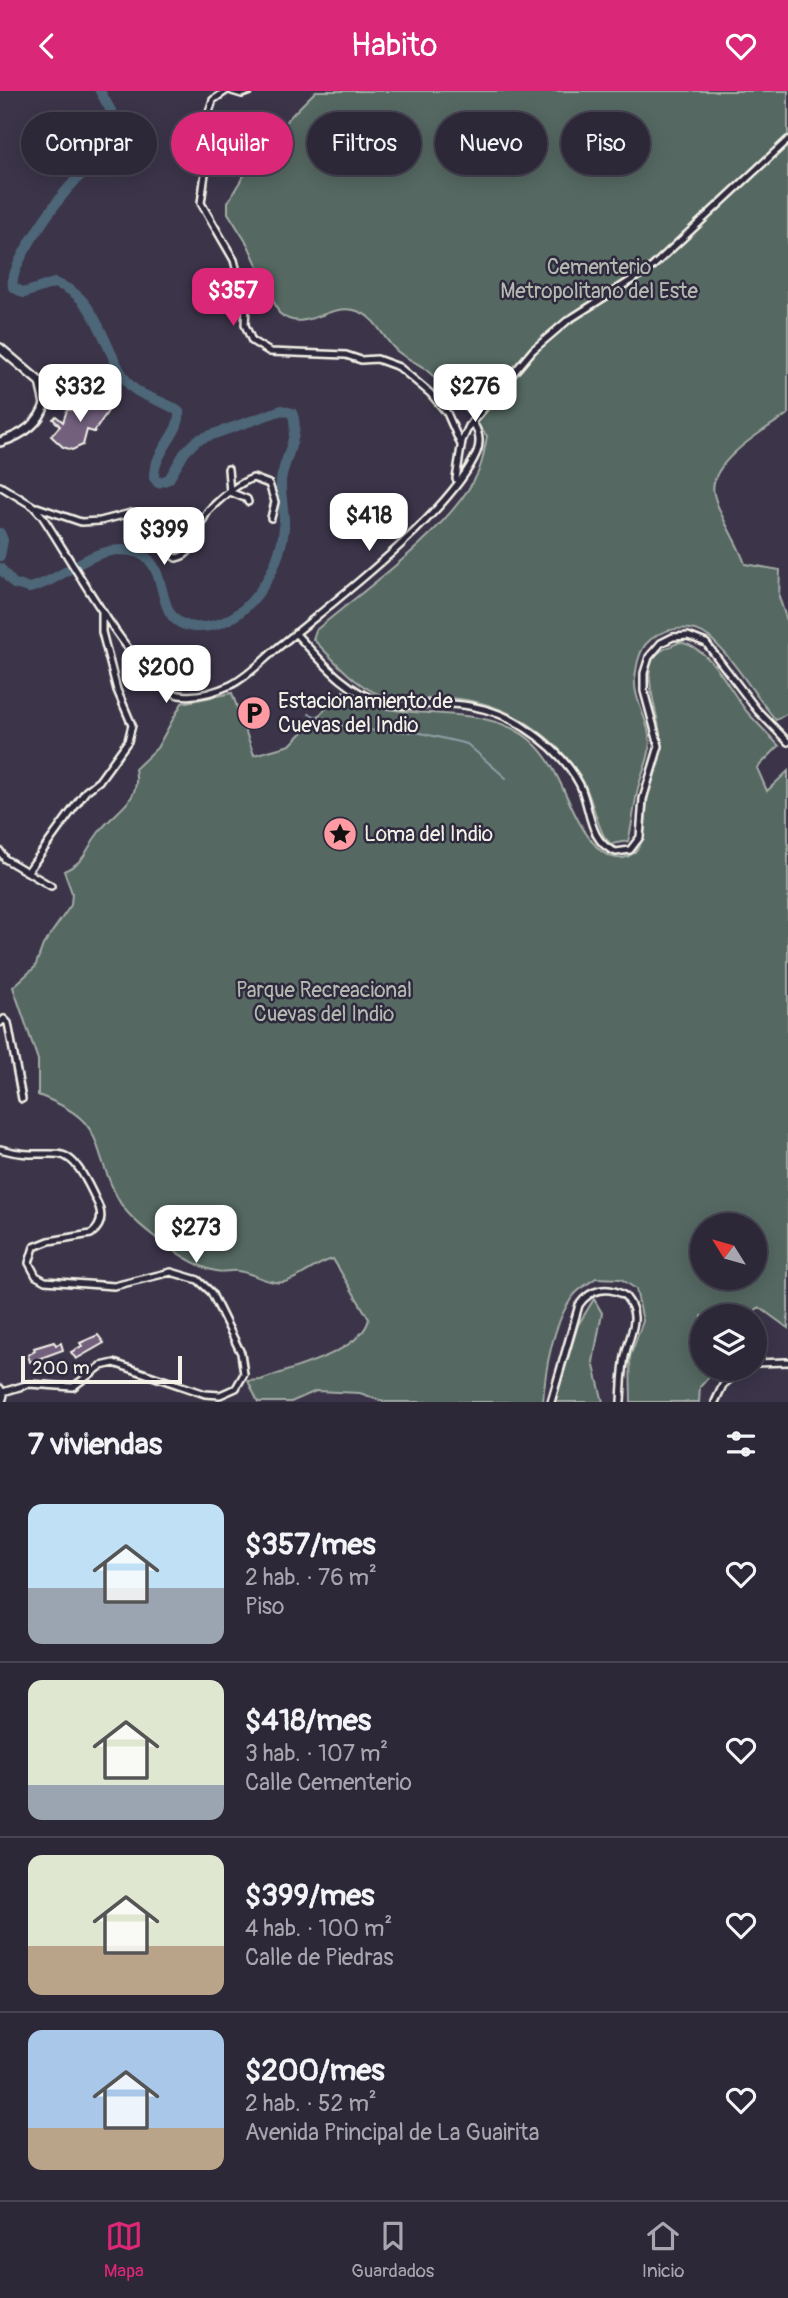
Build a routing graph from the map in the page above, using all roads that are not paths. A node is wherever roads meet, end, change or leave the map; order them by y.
1 (226, 91) edge
2 (232, 91) edge
3 (250, 91) edge
4 (788, 140) edge
5 (0, 348) edge
6 (472, 422) junction
7 (0, 442) edge
8 (461, 443) junction
9 (478, 446) junction
10 (228, 469) dead end
11 (455, 485) junction
12 (0, 486) edge
13 (230, 492) junction
14 (248, 502) dead end
15 (34, 506) junction
16 (271, 518) dead end
17 (102, 612) junction
18 (295, 633) junction
19 (788, 743) edge
20 (0, 851) edge
21 (28, 871) junction
22 (51, 886) dead end
23 (0, 1023) edge
24 (22, 1099) dead end
25 (0, 1149) edge
26 (767, 1360) edge
27 (788, 1362) edge
28 (728, 1381) edge
29 (2, 1390) edge
30 (2, 1402) edge
31 (551, 1402) edge
32 (621, 1402) edge
33 (715, 1402) edge

1 - 8 street
2 - 3 street
4 - 6 street
5 - 7 street
6 - 8 street
6 - 9 street
8 - 9 street
8 - 11 street
9 - 11 street
10 - 13 street
11 - 18 street
12 - 15 street
13 - 14 street
13 - 15 street
13 - 16 street
15 - 17 street
17 - 18 street
17 - 21 street
18 - 19 street
20 - 21 street
21 - 22 street
23 - 24 street
25 - 29 street
26 - 27 street
28 - 33 street
29 - 30 street
31 - 32 street

